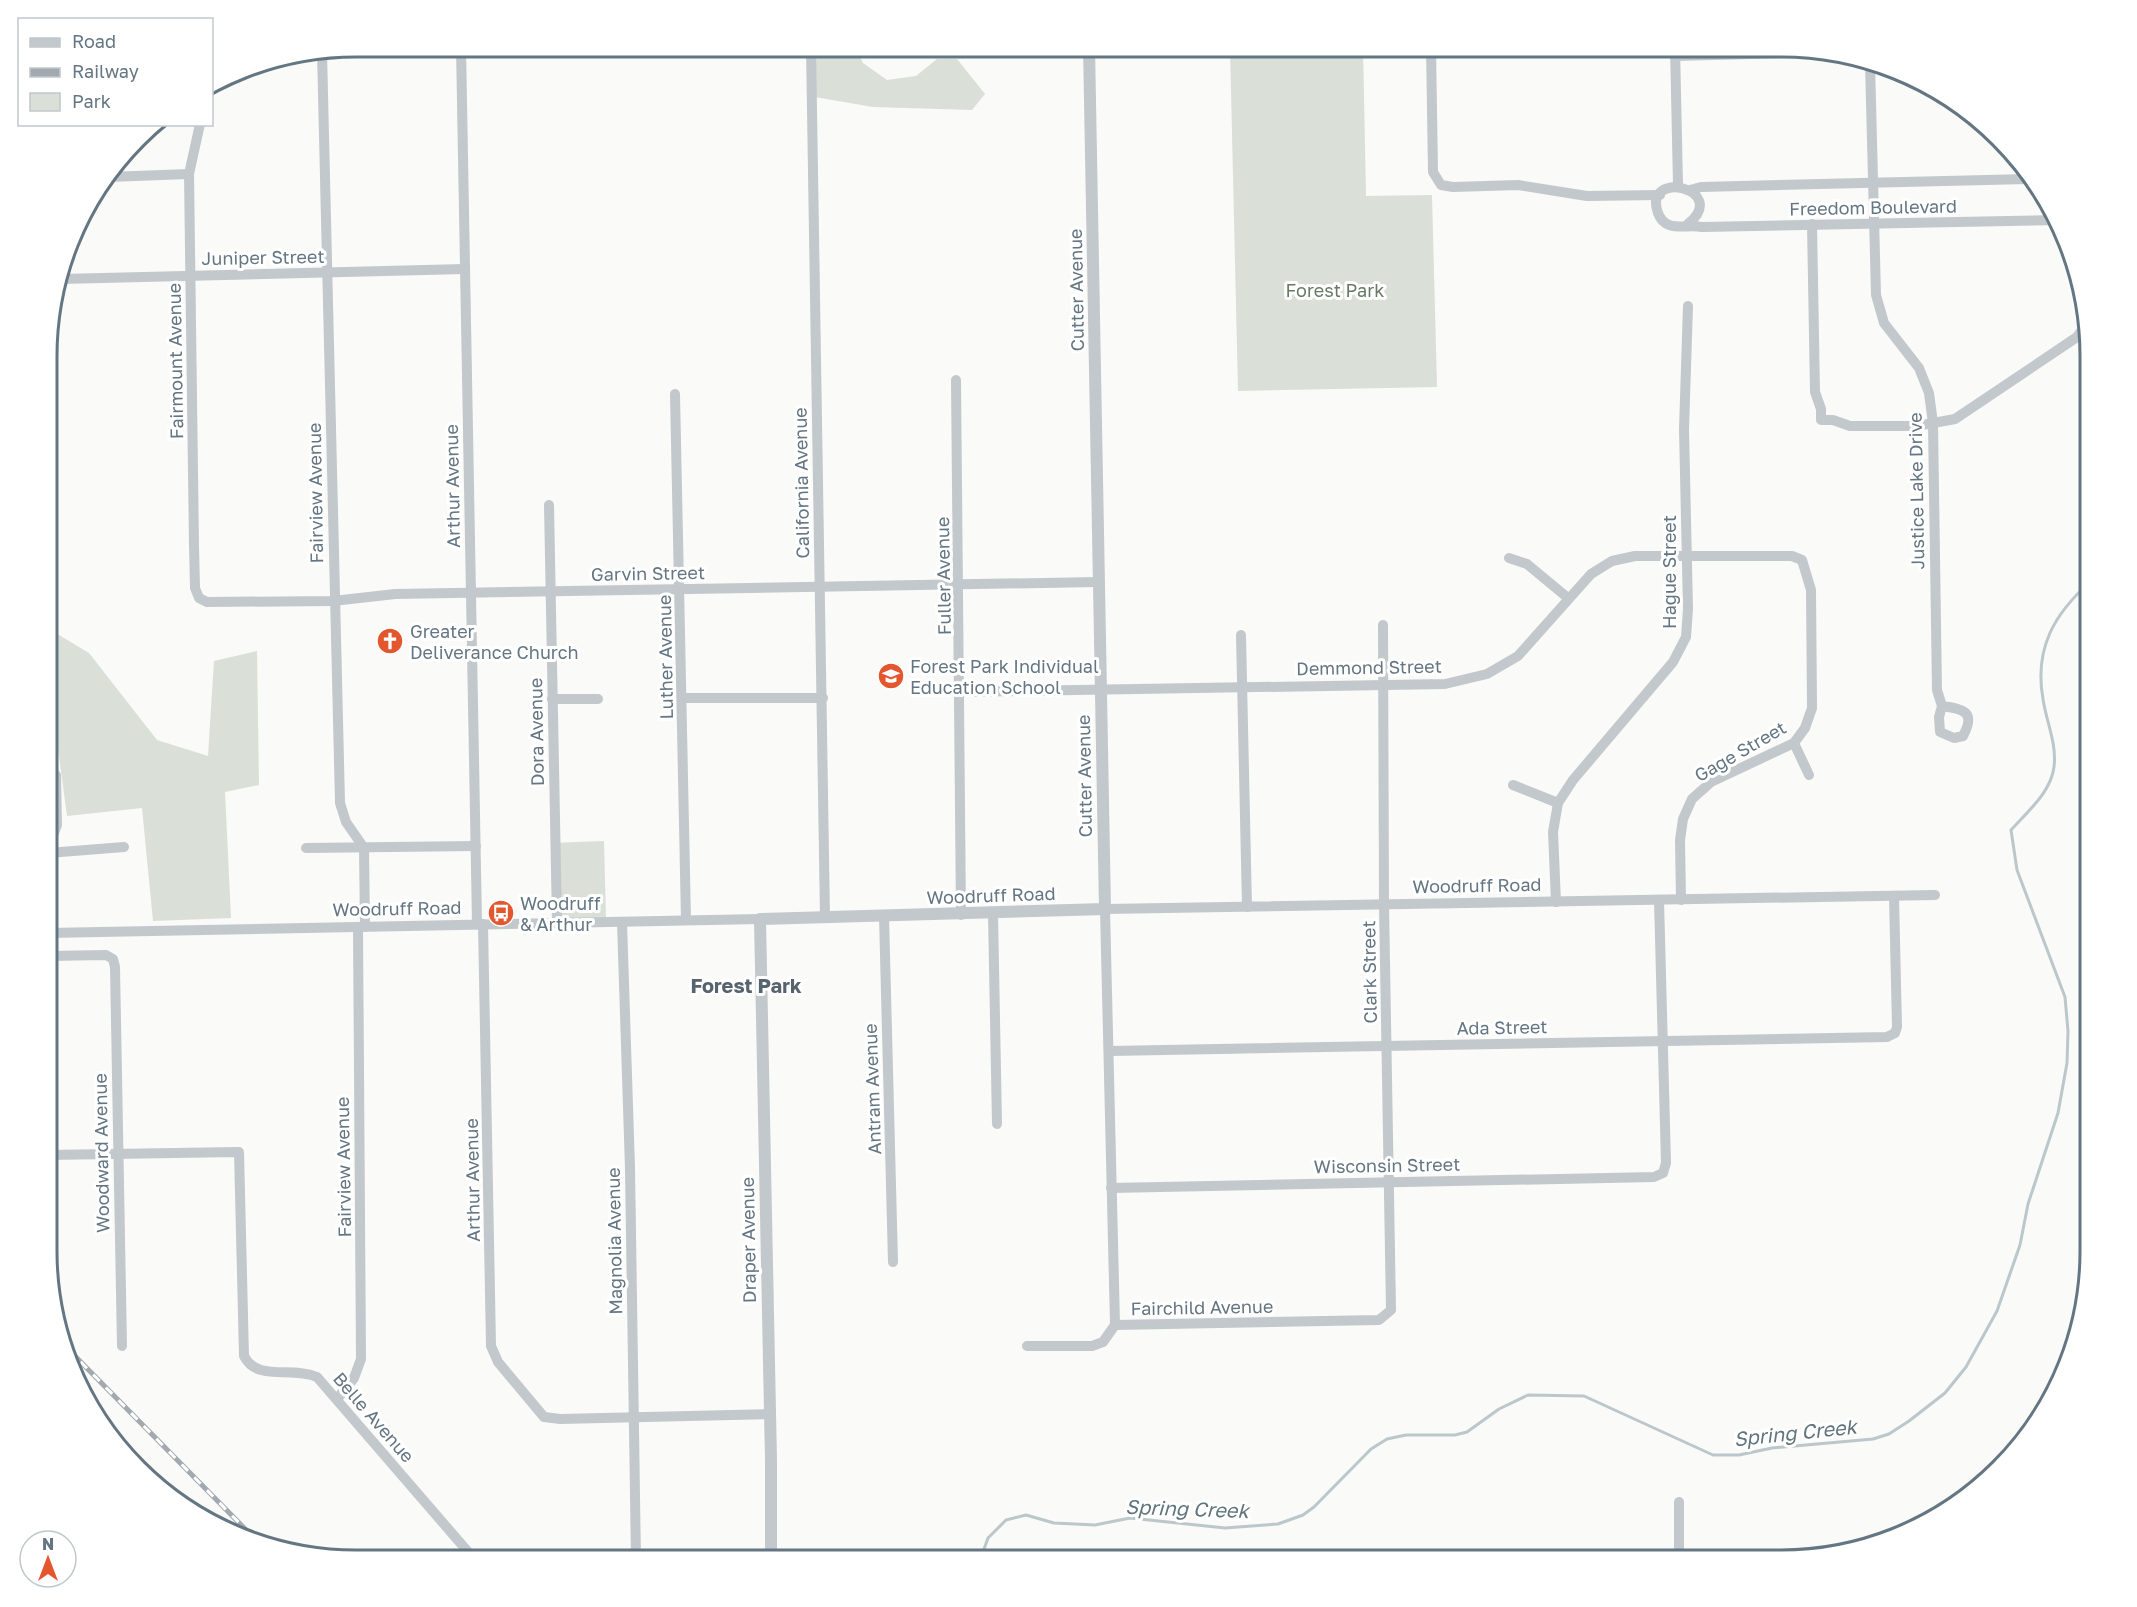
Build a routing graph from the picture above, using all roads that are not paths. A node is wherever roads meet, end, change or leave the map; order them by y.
1 (461, 57) edge
2 (812, 57) edge
3 (1089, 57) edge
4 (1431, 57) edge
5 (1675, 57) edge
6 (321, 60) edge
7 (1870, 71) edge
8 (200, 126) edge
9 (189, 174) junction
10 (117, 177) edge
11 (2022, 179) edge
12 (1872, 182) junction
13 (1678, 185) junction
14 (1690, 190) junction
15 (1660, 195) junction
16 (2047, 220) edge
17 (1874, 223) junction
18 (1688, 224) junction
19 (1812, 224) junction
20 (465, 269) junction
21 (329, 273) junction
22 (191, 275) junction
23 (67, 279) edge
24 (1688, 306) dead end
25 (2079, 334) edge
26 (956, 380) dead end
27 (675, 394) dead end
28 (1933, 423) junction
29 (549, 505) dead end
30 (1687, 555) junction
31 (1509, 558) dead end
32 (1802, 560) joint
33 (1098, 582) junction
34 (959, 585) junction
35 (820, 587) junction
36 (681, 589) junction
37 (551, 591) junction
38 (470, 593) junction
39 (199, 598) joint
40 (1568, 598) junction
41 (333, 601) junction
42 (1383, 625) dead end
43 (1241, 635) dead end
44 (1382, 683) junction
45 (1241, 687) junction
46 (1101, 690) junction
47 (960, 692) junction
48 (682, 698) junction
49 (823, 698) junction
50 (552, 699) junction
51 (598, 699) dead end
52 (1942, 706) dead end
53 (1794, 743) junction
54 (1809, 775) dead end
55 (1514, 785) dead end
56 (1558, 803) junction
57 (476, 846) junction
58 (124, 847) dead end
59 (306, 848) dead end
60 (364, 848) junction
61 (57, 851) edge
62 (1935, 895) dead end
63 (1894, 896) junction
64 (1659, 900) junction
65 (1681, 900) junction
66 (1556, 902) junction
67 (1384, 904) junction
68 (1247, 907) junction
69 (1105, 909) junction
70 (993, 914) junction
71 (961, 915) junction
72 (884, 916) junction
73 (825, 918) junction
74 (760, 919) junction
75 (686, 920) junction
76 (622, 922) junction
77 (557, 923) junction
78 (480, 924) junction
79 (361, 927) junction
80 (57, 933) edge
81 (57, 956) edge
82 (1663, 1040) junction
83 (1387, 1046) junction
84 (1110, 1051) junction
85 (997, 1124) dead end
86 (117, 1154) junction
87 (57, 1155) edge
88 (1390, 1181) junction
89 (1111, 1188) junction
90 (893, 1262) dead end
91 (1386, 1317) joint
92 (1115, 1325) junction
93 (122, 1346) dead end
94 (1028, 1346) dead end
95 (337, 1399) junction
96 (770, 1414) junction
97 (633, 1418) junction
98 (1679, 1502) dead end
99 (467, 1550) edge
100 (636, 1550) edge
101 (771, 1550) edge
102 (1679, 1550) edge

1 - 20 street, Arthur Avenue
2 - 35 street, California Avenue
3 - 33 street, Cutter Avenue
4 - 15 street
5 - 13 street
6 - 21 street, Fairview Avenue
7 - 12 street, Justice Lake Drive
8 - 9 street, Fairmount Avenue
9 - 10 street
9 - 22 street, Fairmount Avenue
11 - 12 street, Freedom Boulevard
12 - 14 street, Freedom Boulevard
12 - 17 street, Justice Lake Drive
13 - 14 street
13 - 15 street
14 - 18 street
15 - 18 street
16 - 17 street, Freedom Boulevard
17 - 19 street, Freedom Boulevard
17 - 28 street, Justice Lake Drive
18 - 19 street, Freedom Boulevard
19 - 28 street
20 - 21 street, Juniper Street
20 - 38 street, Arthur Avenue
21 - 22 street, Juniper Street
21 - 41 street, Fairview Avenue
22 - 23 street, Juniper Street
22 - 39 street, Fairmount Avenue
24 - 30 street, Hague Street
25 - 28 street
26 - 34 street, Fuller Avenue
27 - 36 street, Luther Avenue
28 - 52 street, Justice Lake Drive
29 - 37 street, Dora Avenue
30 - 32 street, Demmond Street
30 - 40 street, Demmond Street
30 - 56 street, Hague Street
31 - 40 street
32 - 53 street, Gage Street
33 - 34 street, Garvin Street
33 - 46 street, Cutter Avenue
34 - 35 street, Garvin Street
34 - 47 street, Fuller Avenue
35 - 36 street, Garvin Street
35 - 49 street, California Avenue
36 - 37 street, Garvin Street
36 - 48 street, Luther Avenue
37 - 38 street, Garvin Street
37 - 50 street, Dora Avenue
38 - 41 street, Garvin Street
38 - 57 street, Arthur Avenue
39 - 41 street, Garvin Street
40 - 44 street, Demmond Street
41 - 60 street, Fairview Avenue
42 - 44 street, Clark Street
43 - 45 street
44 - 45 street, Demmond Street
44 - 67 street, Clark Street
45 - 46 street, Demmond Street
45 - 68 street
46 - 47 street, Demmond Street
46 - 69 street, Cutter Avenue
47 - 71 street, Fuller Avenue
48 - 49 street
48 - 75 street, Luther Avenue
49 - 73 street, California Avenue
50 - 51 street
50 - 77 street, Dora Avenue
53 - 54 street
53 - 65 street, Gage Street
55 - 56 street
56 - 66 street, Hague Street
57 - 60 street
57 - 78 street, Arthur Avenue
58 - 61 street
59 - 60 street
60 - 79 street, Fairview Avenue
62 - 63 street, Woodruff Road
63 - 65 street, Woodruff Road
63 - 82 street, Ada Street
64 - 65 street, Woodruff Road
64 - 66 street, Woodruff Road
64 - 82 street
66 - 67 street, Woodruff Road
67 - 68 street, Woodruff Road
67 - 83 street, Clark Street
68 - 69 street, Woodruff Road
69 - 70 street, Woodruff Road
69 - 84 street, Cutter Avenue
70 - 71 street, Woodruff Road
70 - 85 street
71 - 72 street, Woodruff Road
72 - 73 street, Woodruff Road
72 - 90 street, Antram Avenue
73 - 74 street, Woodruff Road
74 - 75 street, Woodruff Road
74 - 96 street, Draper Avenue
75 - 76 street, Woodruff Road
76 - 77 street, Woodruff Road
76 - 97 street, Magnolia Avenue
77 - 78 street, Woodruff Road
78 - 79 street, Woodruff Road
78 - 97 street, Arthur Avenue
79 - 80 street, Woodruff Road
79 - 95 street, Fairview Avenue
81 - 86 street, Woodward Avenue
82 - 83 street, Ada Street
82 - 88 street, Wisconsin Street
83 - 84 street, Ada Street
83 - 88 street, Clark Street
84 - 89 street, Cutter Avenue
86 - 87 street
86 - 93 street, Woodward Avenue
86 - 95 street, Belle Avenue
88 - 89 street, Wisconsin Street
88 - 91 street, Clark Street
89 - 92 street, Cutter Avenue
91 - 92 street, Fairchild Avenue
92 - 94 street, Fairchild Avenue
95 - 99 street, Belle Avenue
96 - 97 street
96 - 101 street, Draper Avenue
97 - 100 street, Magnolia Avenue
98 - 102 street

